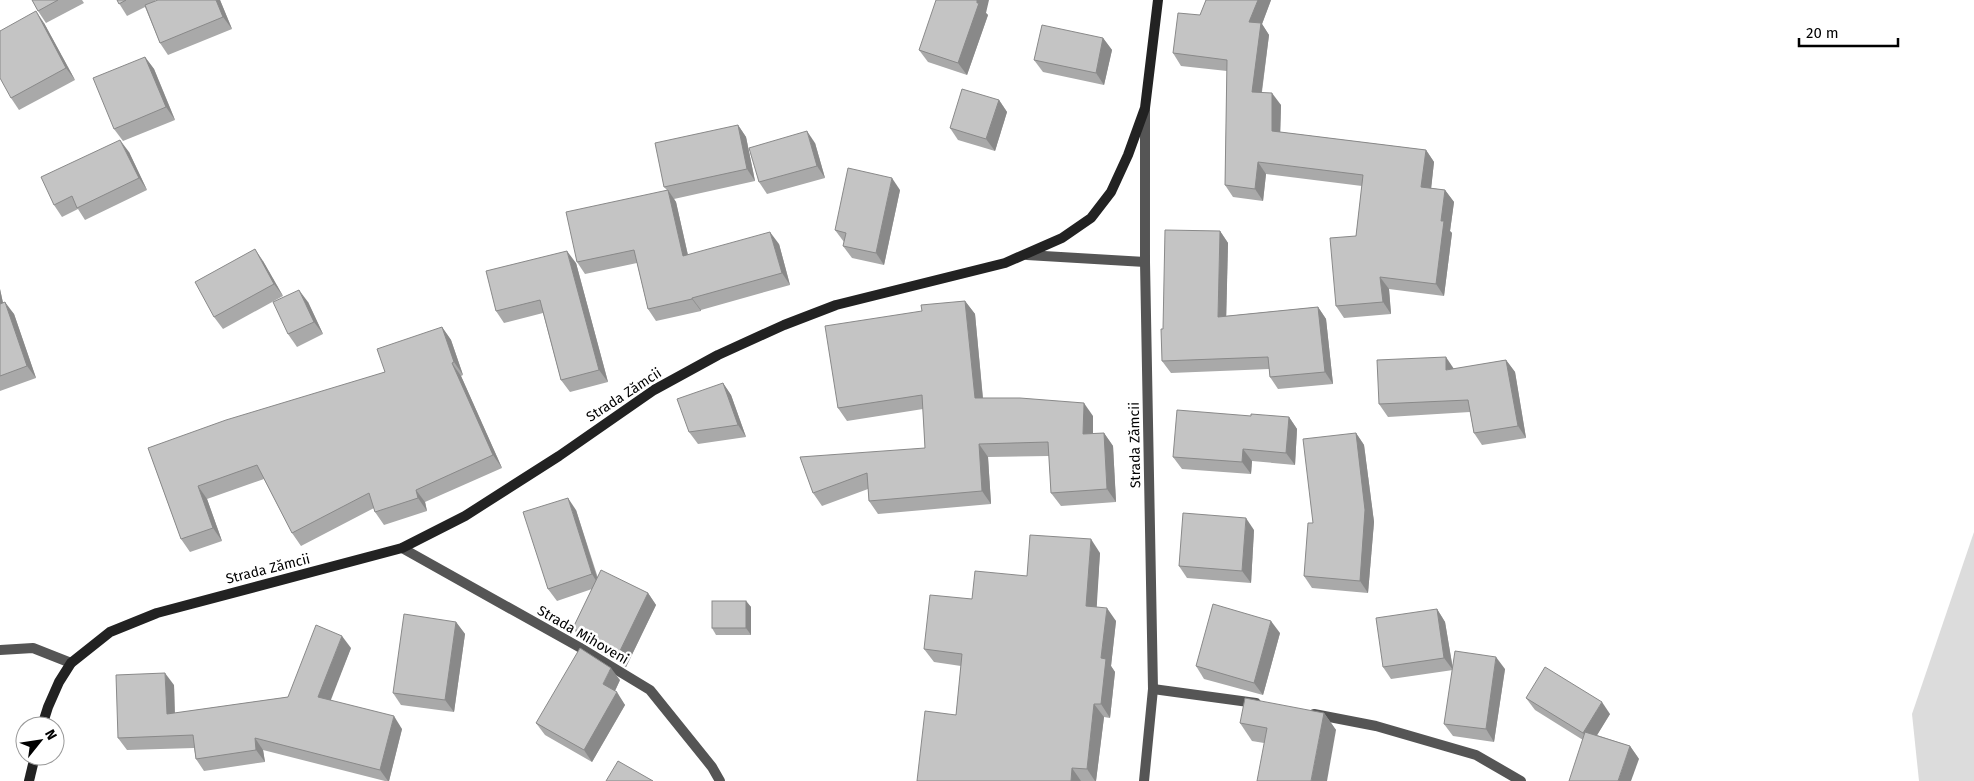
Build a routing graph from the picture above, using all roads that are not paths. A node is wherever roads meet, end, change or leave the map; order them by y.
1 (1158, 0) edge
2 (1145, 108) junction
3 (1027, 255) junction
4 (1146, 262) junction
5 (402, 548) junction
6 (0, 650) edge
7 (71, 663) junction
8 (1153, 689) junction
9 (1266, 705) edge
10 (1302, 712) edge
11 (45, 716) edge
12 (33, 766) edge
13 (29, 781) edge
14 (720, 781) edge
15 (1144, 781) edge
16 (1522, 781) edge

1 - 2 main road, Strada Zămcii
2 - 3 main road, Strada Zămcii
2 - 4 street, Strada Zămcii
3 - 4 street
3 - 5 main road, Strada Zămcii
4 - 8 street, Strada Zămcii
5 - 7 main road, Strada Zămcii
5 - 14 street, Strada Mihoveni
6 - 7 street
7 - 11 main road
8 - 9 street
8 - 15 street, Strada Zămcii
10 - 16 street
12 - 13 main road

